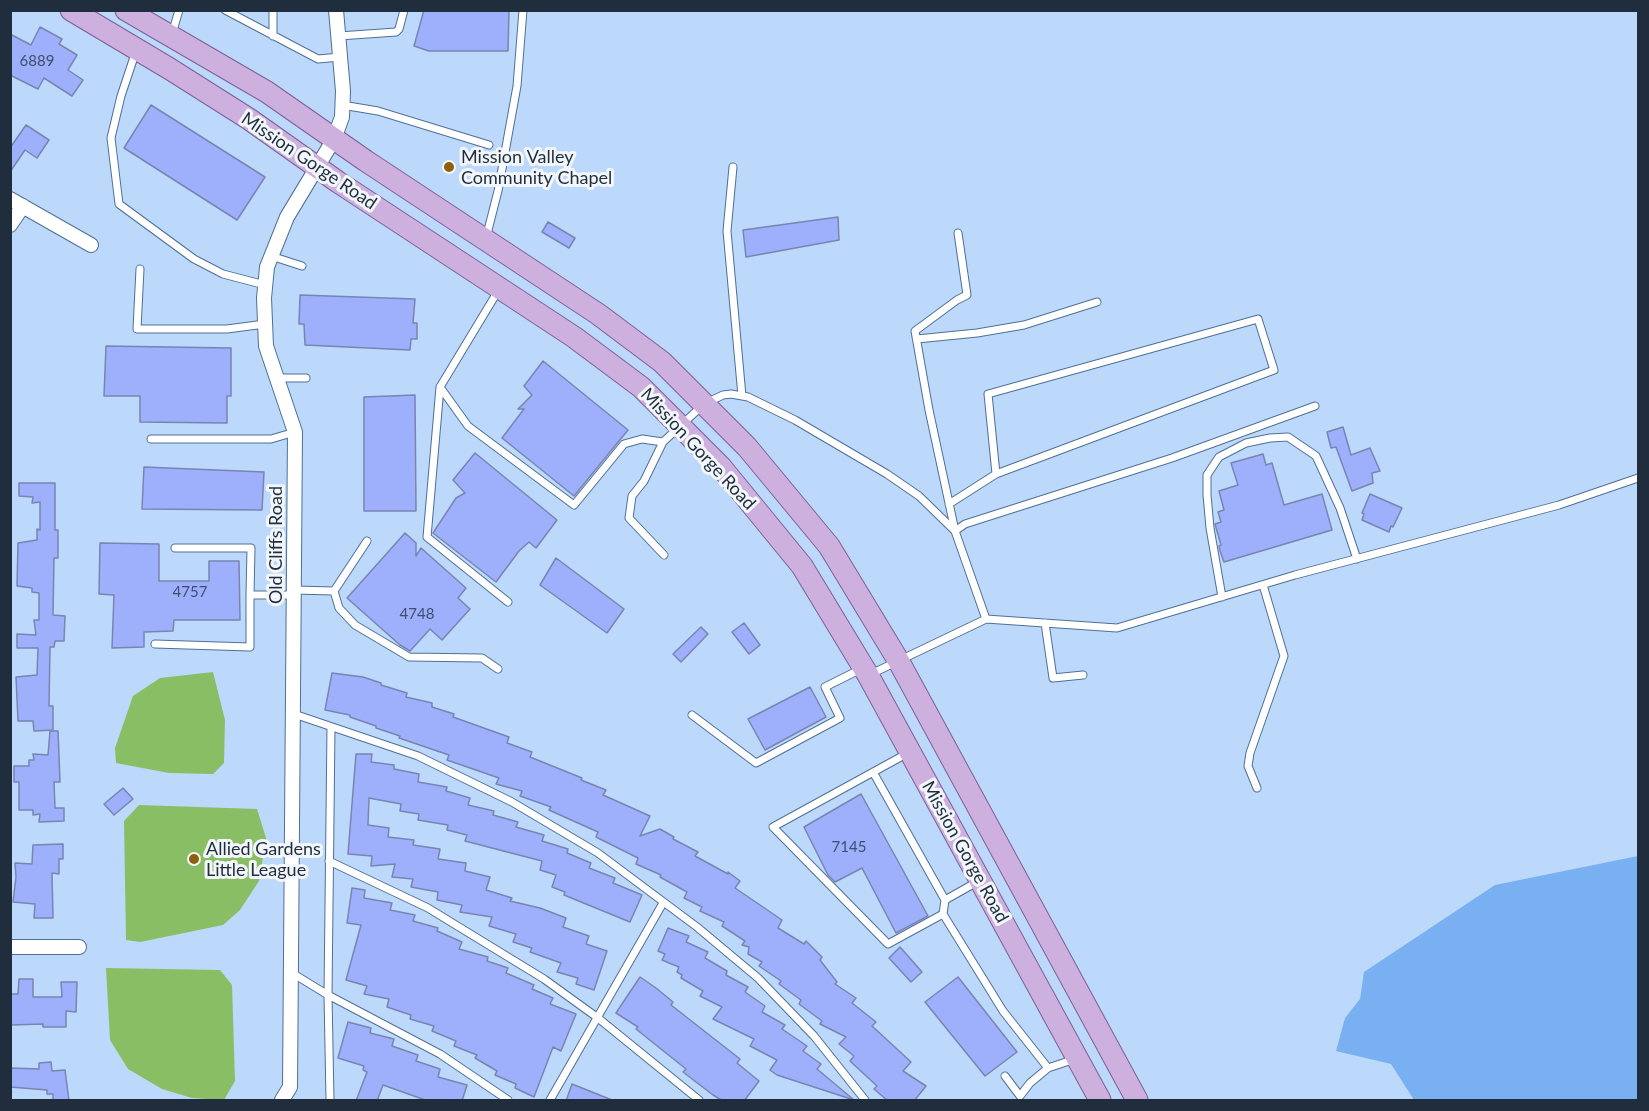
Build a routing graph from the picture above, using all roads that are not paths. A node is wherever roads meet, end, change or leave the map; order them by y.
1 (71, 10) edge
2 (126, 10) edge
3 (179, 10) edge
4 (225, 10) edge
5 (273, 10) edge
6 (336, 10) edge
7 (405, 10) edge
8 (523, 10) edge
9 (273, 36) junction
10 (338, 36) junction
11 (171, 37) junction
12 (136, 49) junction
13 (340, 57) junction
14 (342, 105) junction
15 (334, 139) junction
16 (489, 145) dead end
17 (317, 167) junction
18 (733, 167) dead end
19 (16, 203) edge
20 (10, 225) edge
21 (958, 233) dead end
22 (486, 240) junction
23 (91, 245) dead end
24 (271, 256) junction
25 (302, 266) dead end
26 (140, 269) dead end
27 (265, 285) junction
28 (500, 289) junction
29 (1098, 302) dead end
30 (265, 324) junction
31 (917, 339) junction
32 (277, 378) junction
33 (306, 378) dead end
34 (440, 387) junction
35 (741, 396) junction
36 (704, 404) junction
37 (1315, 406) dead end
38 (680, 426) junction
39 (295, 432) junction
40 (151, 440) dead end
41 (663, 442) junction
42 (996, 474) junction
43 (1638, 478) edge
44 (949, 504) junction
45 (955, 531) junction
46 (367, 541) dead end
47 (175, 548) dead end
48 (664, 555) dead end
49 (1357, 560) junction
50 (1263, 585) junction
51 (334, 591) junction
52 (294, 592) junction
53 (250, 595) junction
54 (1222, 597) junction
55 (508, 602) dead end
56 (986, 618) junction
57 (1045, 623) junction
58 (155, 644) dead end
59 (898, 660) junction
60 (498, 669) dead end
61 (866, 671) junction
62 (1083, 675) dead end
63 (294, 714) junction
64 (692, 715) dead end
65 (331, 727) junction
66 (910, 752) junction
67 (873, 772) junction
68 (1257, 788) dead end
69 (329, 861) junction
70 (981, 880) junction
71 (945, 900) junction
72 (663, 903) junction
73 (943, 914) junction
74 (10, 947) edge
75 (79, 947) dead end
76 (292, 973) junction
77 (328, 995) junction
78 (597, 1018) junction
79 (1077, 1058) junction
80 (1048, 1068) junction
81 (1005, 1076) dead end
82 (282, 1101) edge
83 (330, 1101) edge
84 (508, 1101) edge
85 (550, 1101) edge
86 (699, 1101) edge
87 (865, 1101) edge
88 (1100, 1101) edge
89 (1137, 1101) edge

1 - 12 main road, Mission Gorge Road
2 - 11 main road, Mission Gorge Road
3 - 11 lane
4 - 9 lane
5 - 9 lane
6 - 10 street, Old Cliffs Road
7 - 10 lane
8 - 22 lane
9 - 13 lane
10 - 13 street, Old Cliffs Road
11 - 15 main road, Mission Gorge Road
12 - 17 main road, Mission Gorge Road
12 - 27 lane
13 - 14 street, Old Cliffs Road
14 - 15 street, Old Cliffs Road
14 - 16 lane
15 - 17 street, Old Cliffs Road
15 - 22 main road, Mission Gorge Road
17 - 24 street, Old Cliffs Road
17 - 28 main road, Mission Gorge Road
18 - 35 lane
19 - 20 street
19 - 23 street
21 - 31 lane
22 - 36 main road, Mission Gorge Road
24 - 25 lane
24 - 27 street, Old Cliffs Road
26 - 30 lane
27 - 30 street, Old Cliffs Road
28 - 34 lane
28 - 38 main road, Mission Gorge Road
29 - 31 lane
30 - 32 street, Old Cliffs Road
31 - 44 lane
32 - 33 lane
32 - 39 street, Old Cliffs Road
34 - 41 lane
34 - 55 lane
35 - 36 lane
35 - 45 lane
36 - 38 lane
36 - 59 main road, Mission Gorge Road
37 - 45 lane
38 - 41 lane
38 - 61 main road, Mission Gorge Road
39 - 40 lane
39 - 52 street, Old Cliffs Road
41 - 48 lane
42 - 42 lane
42 - 44 lane
43 - 49 lane
44 - 45 lane
45 - 56 lane
46 - 51 lane
47 - 53 lane
49 - 50 lane
49 - 54 lane
50 - 54 lane
50 - 68 lane
51 - 52 lane
51 - 60 lane
52 - 53 lane
52 - 63 street, Old Cliffs Road
53 - 58 lane
54 - 57 lane
56 - 57 lane
56 - 59 lane
57 - 62 lane
59 - 61 lane
59 - 89 main road, Mission Gorge Road
61 - 64 lane
61 - 66 main road, Mission Gorge Road
63 - 65 lane
63 - 76 street, Old Cliffs Road
65 - 69 lane
65 - 72 lane
66 - 67 lane
66 - 70 main road, Mission Gorge Road
67 - 71 lane
67 - 73 lane
69 - 77 lane
69 - 78 lane
70 - 71 lane
70 - 79 main road, Mission Gorge Road
71 - 73 lane
72 - 78 lane
72 - 87 lane
73 - 80 lane
74 - 75 street
76 - 77 lane
76 - 82 street, Old Cliffs Road
77 - 83 lane
77 - 84 lane
78 - 85 lane
78 - 86 lane
79 - 80 lane
79 - 88 main road, Mission Gorge Road
80 - 81 lane

